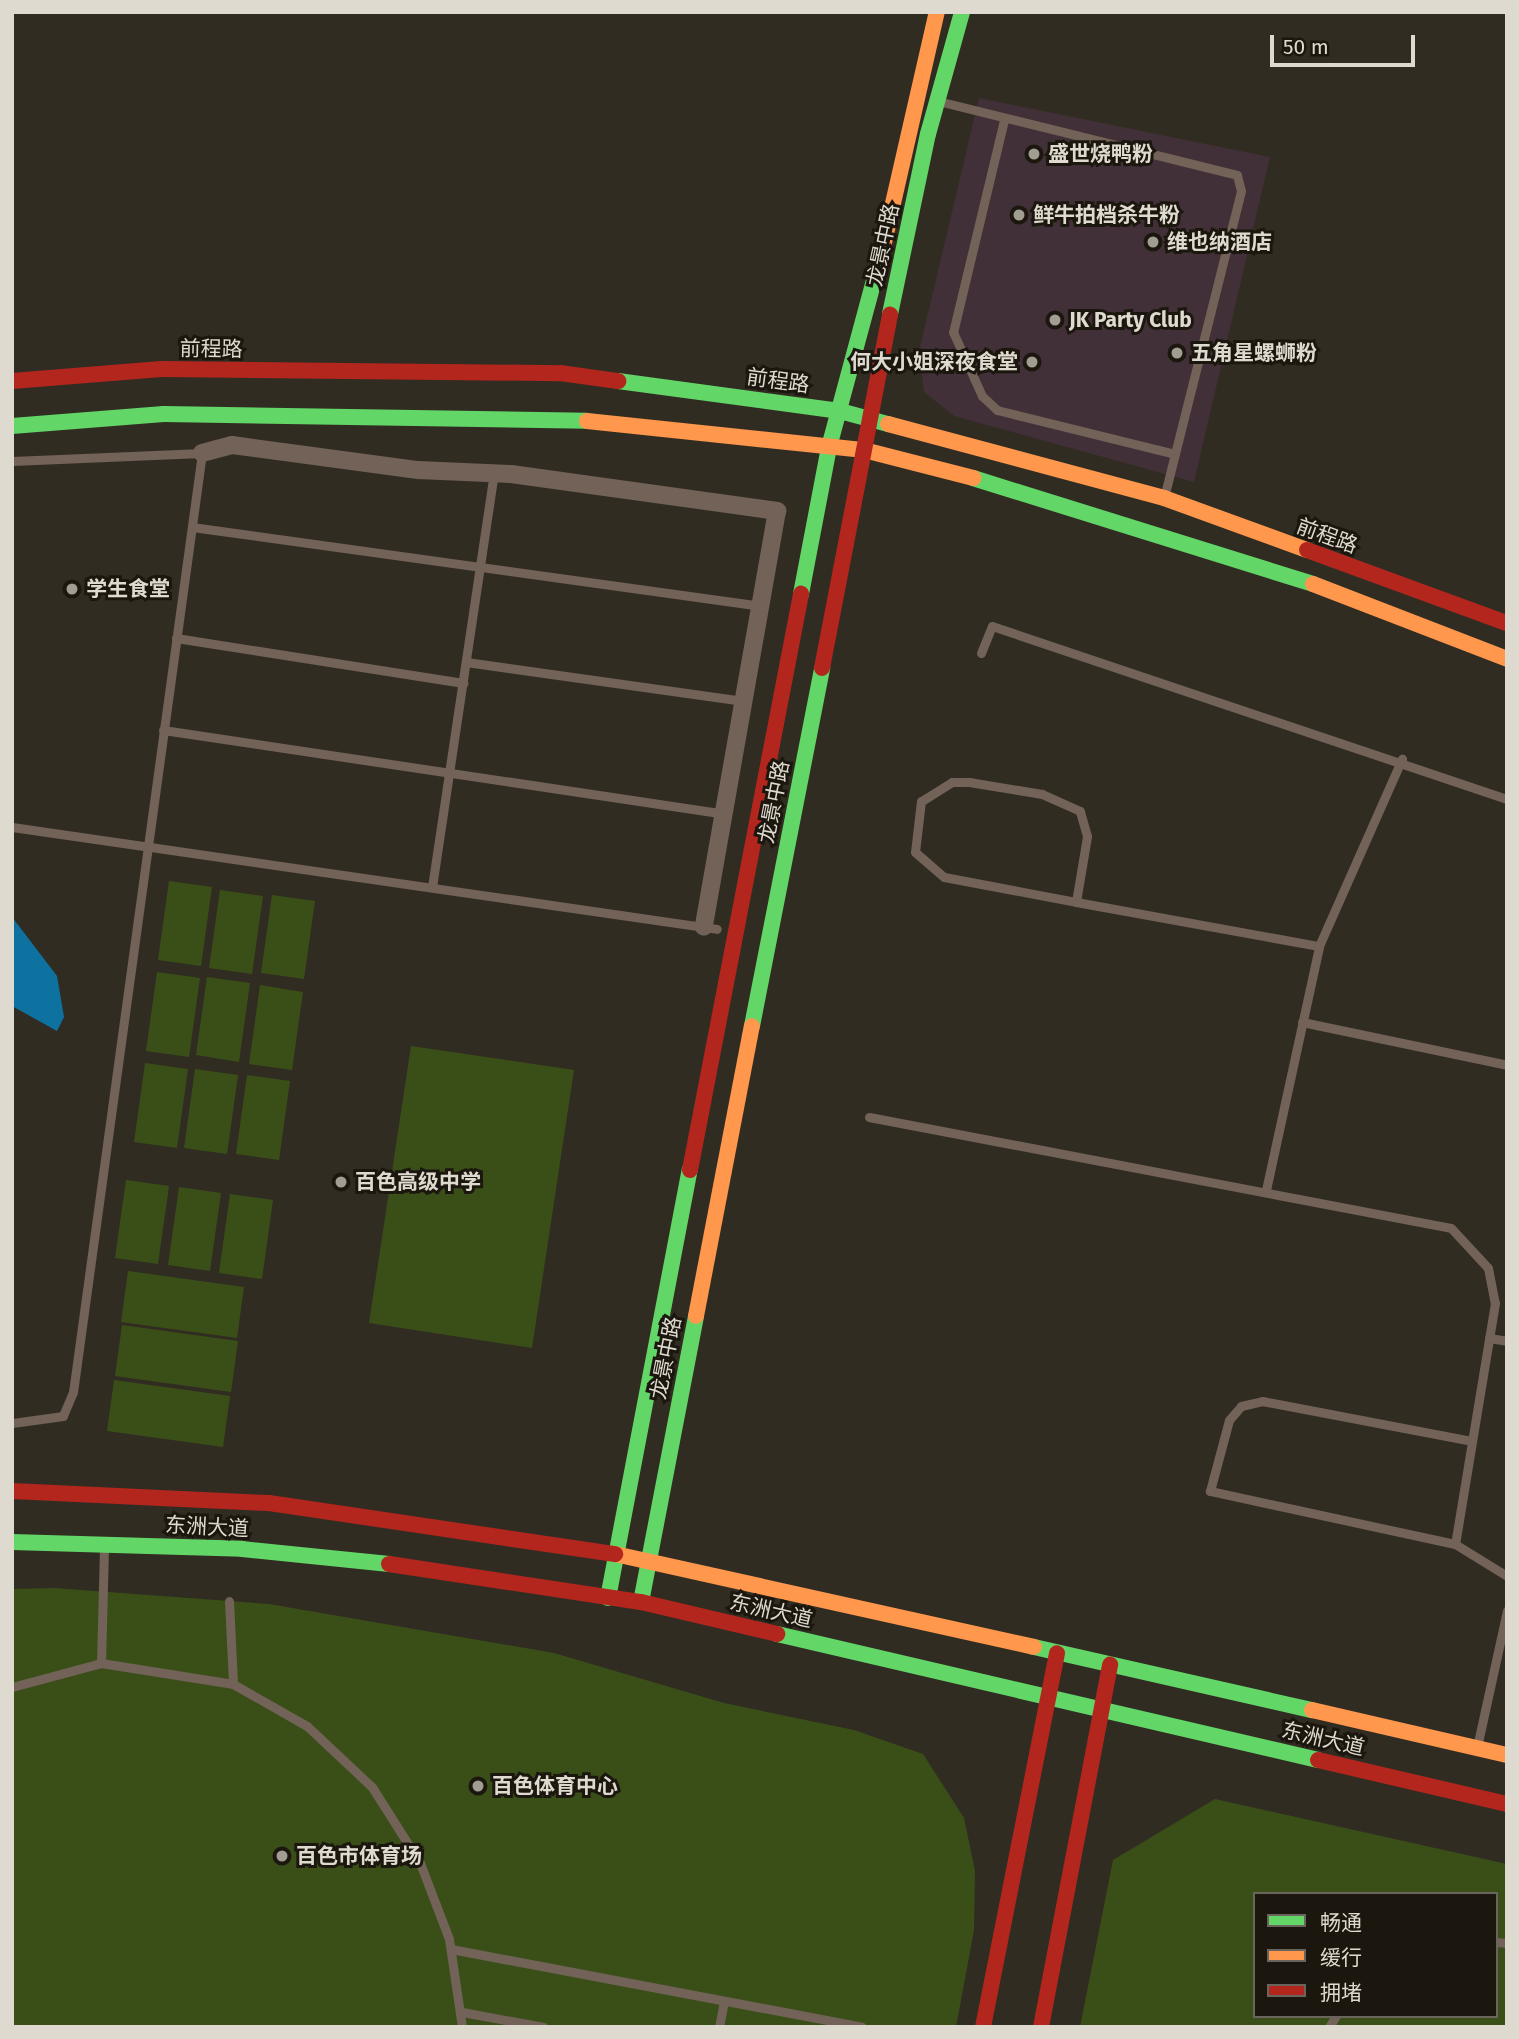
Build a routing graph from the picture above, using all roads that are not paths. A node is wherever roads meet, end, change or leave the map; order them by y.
1 (937, 12) edge
2 (962, 12) edge
3 (936, 100) junction
4 (1004, 120) junction
5 (12, 381) edge
6 (841, 411) junction
7 (871, 417) junction
8 (12, 426) edge
9 (829, 447) junction
10 (863, 450) junction
11 (202, 453) junction
12 (1175, 454) junction
13 (12, 461) edge
14 (494, 473) junction
15 (1164, 498) junction
16 (192, 527) junction
17 (480, 566) junction
18 (762, 606) junction
19 (1507, 623) edge
20 (176, 638) junction
21 (981, 653) dead end
22 (1507, 659) edge
23 (466, 662) junction
24 (463, 683) junction
25 (747, 701) junction
26 (163, 730) junction
27 (1402, 760) junction
28 (449, 774) junction
29 (1507, 799) edge
30 (728, 814) junction
31 (12, 827) edge
32 (147, 845) junction
33 (432, 887) junction
34 (1076, 902) junction
35 (711, 928) joint
36 (1319, 946) junction
37 (1302, 1023) junction
38 (1507, 1065) edge
39 (869, 1117) dead end
40 (1266, 1191) junction
41 (1489, 1338) junction
42 (1507, 1341) edge
43 (12, 1423) edge
44 (1471, 1441) junction
45 (12, 1491) edge
46 (12, 1542) edge
47 (104, 1543) junction
48 (1455, 1544) junction
49 (617, 1554) junction
50 (648, 1559) junction
51 (1507, 1576) edge
52 (608, 1598) junction
53 (229, 1601) dead end
54 (641, 1602) junction
55 (1507, 1610) edge
56 (1057, 1653) junction
57 (101, 1663) junction
58 (1110, 1665) junction
59 (233, 1684) junction
60 (12, 1687) edge
61 (1046, 1697) junction
62 (1102, 1710) junction
63 (1477, 1748) junction
64 (1507, 1755) edge
65 (1507, 1804) edge
66 (451, 1949) junction
67 (724, 2001) junction
68 (462, 2012) junction
69 (462, 2027) edge
70 (544, 2027) edge
71 (719, 2027) edge
72 (862, 2027) edge
73 (983, 2027) edge
74 (1041, 2027) edge

1 - 6 street, 龙景中路
2 - 3 street, 龙景中路
3 - 4 lane
3 - 7 street, 龙景中路
4 - 12 lane
4 - 12 lane
5 - 6 street, 前程路
6 - 7 street, 前程路
6 - 9 street, 龙景中路
7 - 10 street, 龙景中路
7 - 15 street, 前程路
8 - 9 street
9 - 10 street
9 - 49 street, 龙景中路
10 - 22 street
10 - 50 street, 龙景中路
11 - 13 lane
11 - 14 street
11 - 16 lane
12 - 15 lane
14 - 17 lane
14 - 18 street
15 - 19 street, 前程路
16 - 17 lane
16 - 20 lane
17 - 18 lane
17 - 23 lane
18 - 25 street
20 - 24 lane
20 - 26 lane
21 - 27 lane
23 - 24 lane
23 - 25 lane
24 - 28 lane
25 - 30 street
26 - 28 lane
26 - 32 lane
27 - 29 lane
27 - 36 lane
28 - 30 lane
28 - 33 lane
30 - 35 street
31 - 32 lane
32 - 33 lane
32 - 43 lane
33 - 35 lane
34 - 34 lane
34 - 36 lane
36 - 37 lane
37 - 38 lane
37 - 40 lane
39 - 40 lane
40 - 41 lane
41 - 42 lane
41 - 44 lane
44 - 48 lane
44 - 48 lane
45 - 49 street, 东洲大道
46 - 47 street, 东洲大道
47 - 52 street, 东洲大道
47 - 57 lane
48 - 51 lane
49 - 50 street, 东洲大道
49 - 52 street, 龙景中路
50 - 54 street, 龙景中路
50 - 56 street, 东洲大道
52 - 54 street, 东洲大道
53 - 59 lane
54 - 61 street, 东洲大道
55 - 63 lane
56 - 58 street, 东洲大道
56 - 61 street
57 - 59 lane
57 - 60 lane
58 - 62 street
58 - 63 street, 东洲大道
59 - 66 lane
61 - 62 street, 东洲大道
61 - 73 street
62 - 65 street, 东洲大道
62 - 74 street
63 - 64 street, 东洲大道
66 - 67 lane
66 - 68 lane
67 - 71 lane
67 - 72 lane
68 - 69 lane
68 - 70 lane

